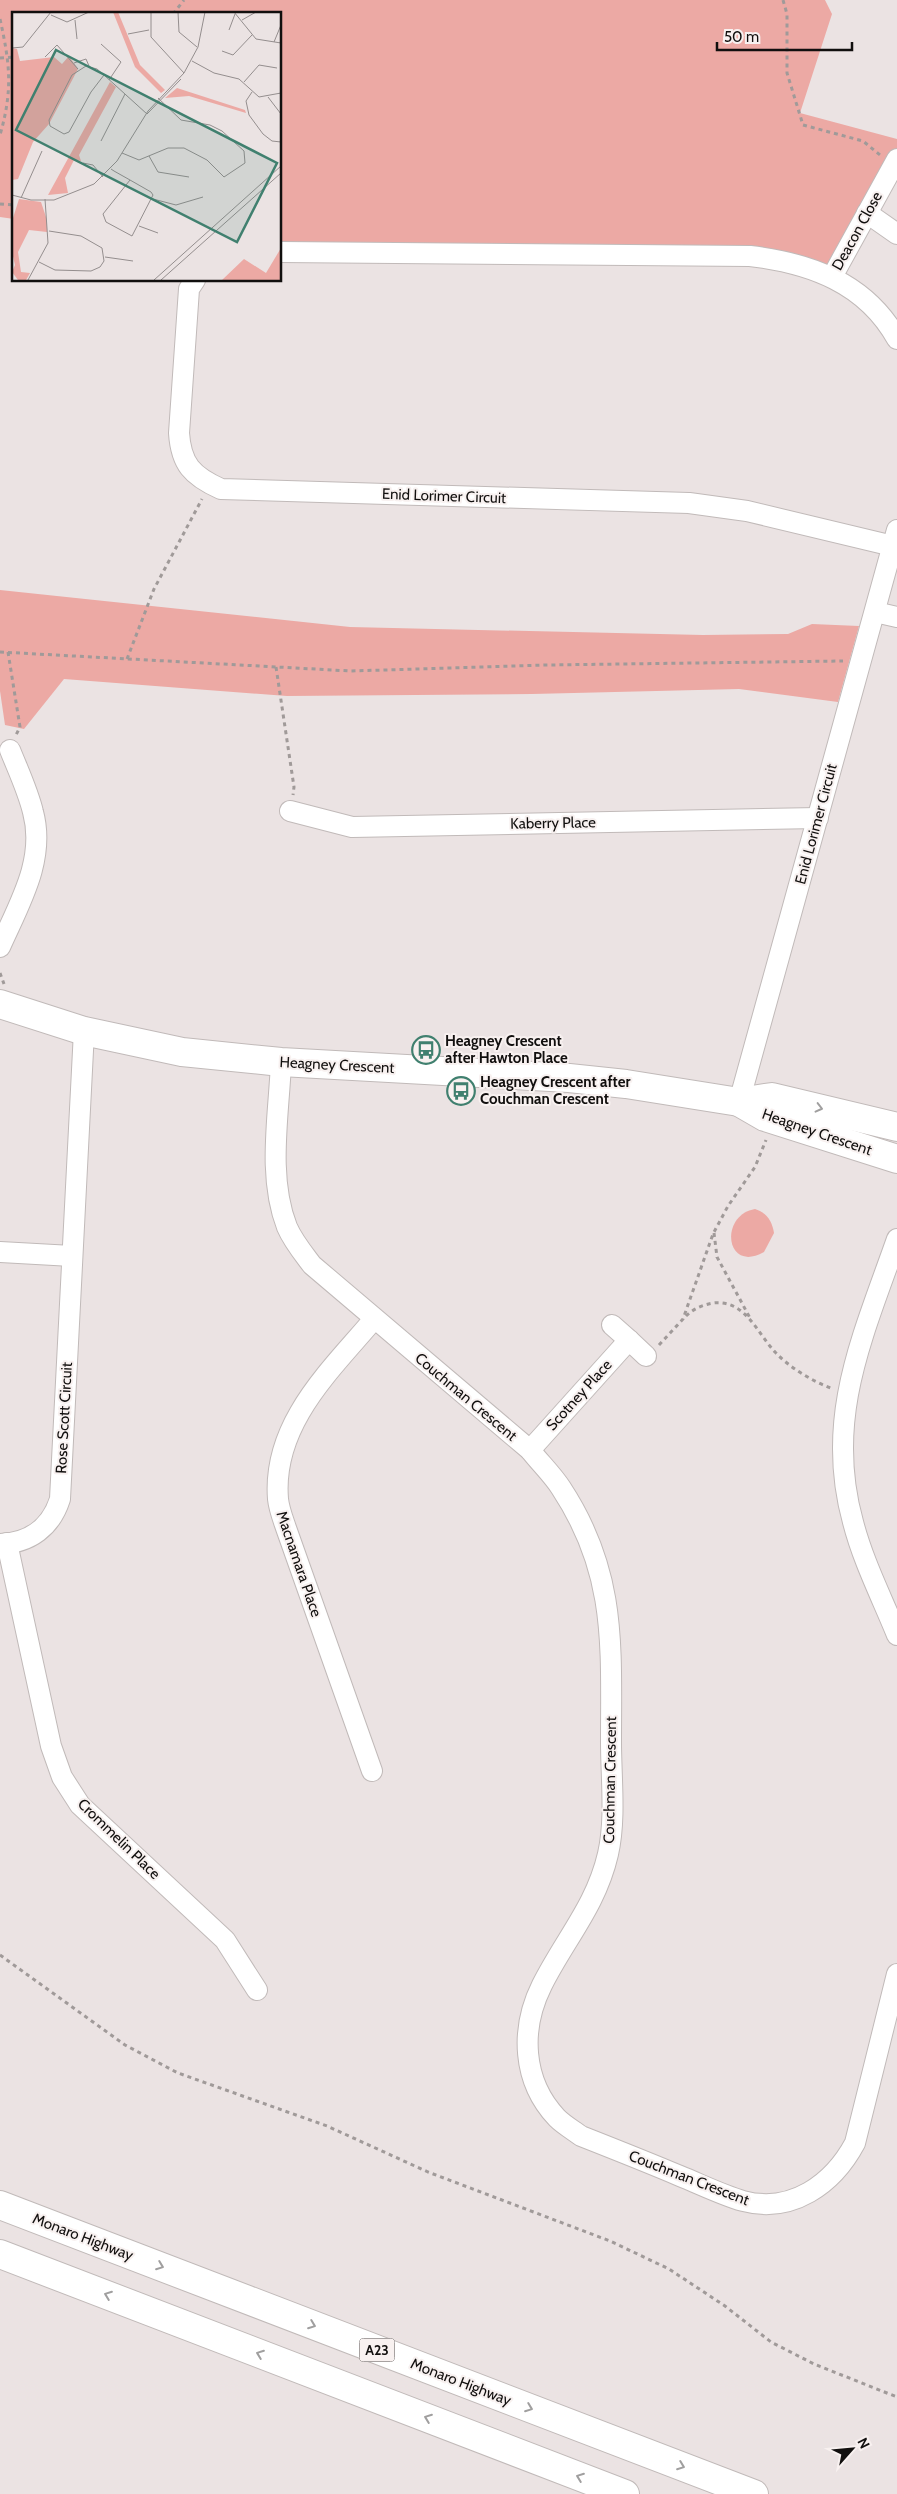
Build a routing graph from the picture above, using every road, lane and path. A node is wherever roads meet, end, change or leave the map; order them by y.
1 (184, 0) edge
2 (783, 0) edge
3 (175, 12) edge
4 (0, 19) edge
5 (12, 56) edge
6 (8, 57) junction
7 (0, 58) edge
8 (0, 135) edge
9 (895, 162) edge
10 (867, 213) junction
11 (897, 234) edge
12 (281, 252) edge
13 (832, 277) junction
14 (194, 281) edge
15 (897, 339) edge
16 (210, 484) junction
17 (895, 538) edge
18 (875, 612) junction
19 (897, 617) edge
20 (0, 652) edge
21 (8, 652) junction
22 (127, 658) junction
23 (861, 662) junction
24 (276, 667) junction
25 (10, 750) joint
26 (290, 812) joint
27 (818, 818) junction
28 (0, 947) edge
29 (0, 1004) edge
30 (84, 1031) junction
31 (281, 1062) junction
32 (739, 1102) junction
33 (773, 1119) junction
34 (897, 1127) edge
35 (897, 1159) edge
36 (714, 1233) junction
37 (897, 1239) edge
38 (0, 1252) edge
39 (72, 1256) junction
40 (683, 1318) junction
41 (374, 1319) junction
42 (752, 1322) junction
43 (612, 1325) dead end
44 (629, 1340) junction
45 (646, 1356) joint
46 (847, 1392) junction
47 (530, 1450) junction
48 (4, 1543) edge
49 (897, 1636) edge
50 (372, 1771) dead end
51 (0, 1955) edge
52 (897, 1974) edge
53 (256, 1990) dead end
54 (0, 2205) edge
55 (0, 2254) edge
56 (897, 2397) edge
57 (625, 2494) edge
58 (754, 2494) edge

1 - 3 path
2 - 9 path
4 - 6 path
5 - 6 path
6 - 7 path
6 - 8 path
9 - 10 street, Deacon Close
10 - 11 street
10 - 13 street, Deacon Close
12 - 13 street
13 - 15 street
14 - 16 street, Enid Lorimer Circuit
16 - 17 street, Enid Lorimer Circuit
16 - 22 path
17 - 18 street, Enid Lorimer Circuit
18 - 19 street
18 - 23 street, Enid Lorimer Circuit
20 - 21 path
21 - 22 path
21 - 25 path
22 - 24 path
23 - 24 path
23 - 27 street, Enid Lorimer Circuit
24 - 26 path
25 - 28 street
26 - 27 street, Kaberry Place
27 - 32 street, Enid Lorimer Circuit
29 - 30 main road, Heagney Crescent
30 - 31 main road, Heagney Crescent
30 - 39 street, Rose Scott Circuit
31 - 32 main road, Heagney Crescent
31 - 41 street, Couchman Crescent
32 - 33 main road, Heagney Crescent
32 -> 34 main road, Heagney Crescent
33 - 35 main road, Heagney Crescent
33 - 36 path
36 - 40 path
36 - 42 path
37 - 46 street
38 - 39 street
39 - 48 street, Rose Scott Circuit
40 - 42 path
40 - 45 path
41 - 47 street, Couchman Crescent
41 - 50 street, Macnamara Place
42 - 46 path
43 - 44 street
44 - 45 street
44 - 47 street, Scotney Place
46 - 49 street
47 - 52 street, Couchman Crescent
48 - 53 street, Crommelin Place
51 - 56 path
54 -> 58 main road, Monaro Highway / A23
57 -> 55 main road

